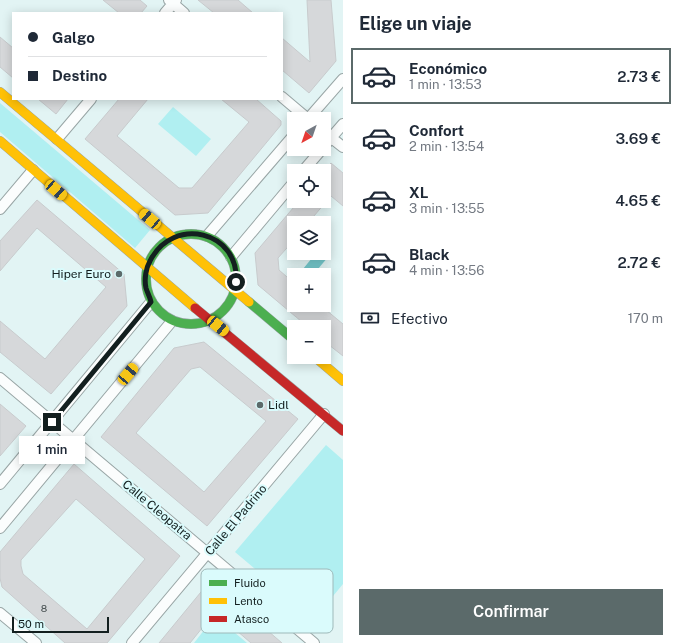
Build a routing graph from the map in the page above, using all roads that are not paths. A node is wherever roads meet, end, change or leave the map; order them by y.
1 (173, 1) edge
2 (166, 12) edge
3 (183, 12) edge
4 (343, 79) edge
5 (0, 92) edge
6 (283, 97) edge
7 (90, 100) edge
8 (300, 112) edge
9 (314, 112) edge
10 (343, 124) edge
11 (331, 132) edge
12 (331, 137) edge
13 (57, 139) junction
14 (0, 142) edge
15 (287, 143) edge
16 (343, 148) edge
17 (316, 156) edge
18 (309, 164) edge
19 (33, 170) junction
20 (287, 190) edge
21 (0, 209) edge
22 (207, 236) junction
23 (172, 237) junction
24 (231, 257) junction
25 (146, 268) junction
26 (235, 290) junction
27 (151, 302) junction
28 (211, 320) junction
29 (172, 321) junction
30 (287, 334) edge
31 (323, 364) edge
32 (0, 378) edge
33 (343, 381) edge
34 (324, 414) junction
35 (52, 422) junction
36 (343, 431) edge
37 (74, 440) junction
38 (0, 484) edge
39 (0, 528) edge
40 (207, 553) junction
41 (226, 569) edge
42 (0, 613) edge
43 (302, 633) edge
44 (36, 643) edge
45 (132, 643) edge
46 (314, 643) edge

1 - 2 street
1 - 3 street
4 - 9 street
5 - 13 main road
6 - 8 street
7 - 13 street
10 - 11 street
12 - 16 street
13 - 23 main road
14 - 19 main road
15 - 22 street
17 - 18 street
19 - 21 street
19 - 25 main road
20 - 24 street
22 - 23 main road
22 - 24 main road
23 - 25 main road
23 - 26 main road
24 - 26 main road
25 - 27 main road
25 - 28 main road
26 - 28 main road
26 - 30 main road
27 - 29 main road
27 - 35 street
28 - 29 main road
28 - 34 main road
29 - 37 street
31 - 33 main road
32 - 35 street, Calle Cleopatra
34 - 36 main road
34 - 40 street, Calle El Padrino
35 - 37 street, Calle Cleopatra
35 - 38 street
37 - 39 street
37 - 40 street, Calle Cleopatra
40 - 41 street, Calle Cleopatra
40 - 45 street, Calle El Padrino
42 - 44 street
43 - 46 street, Calle Cleopatra

